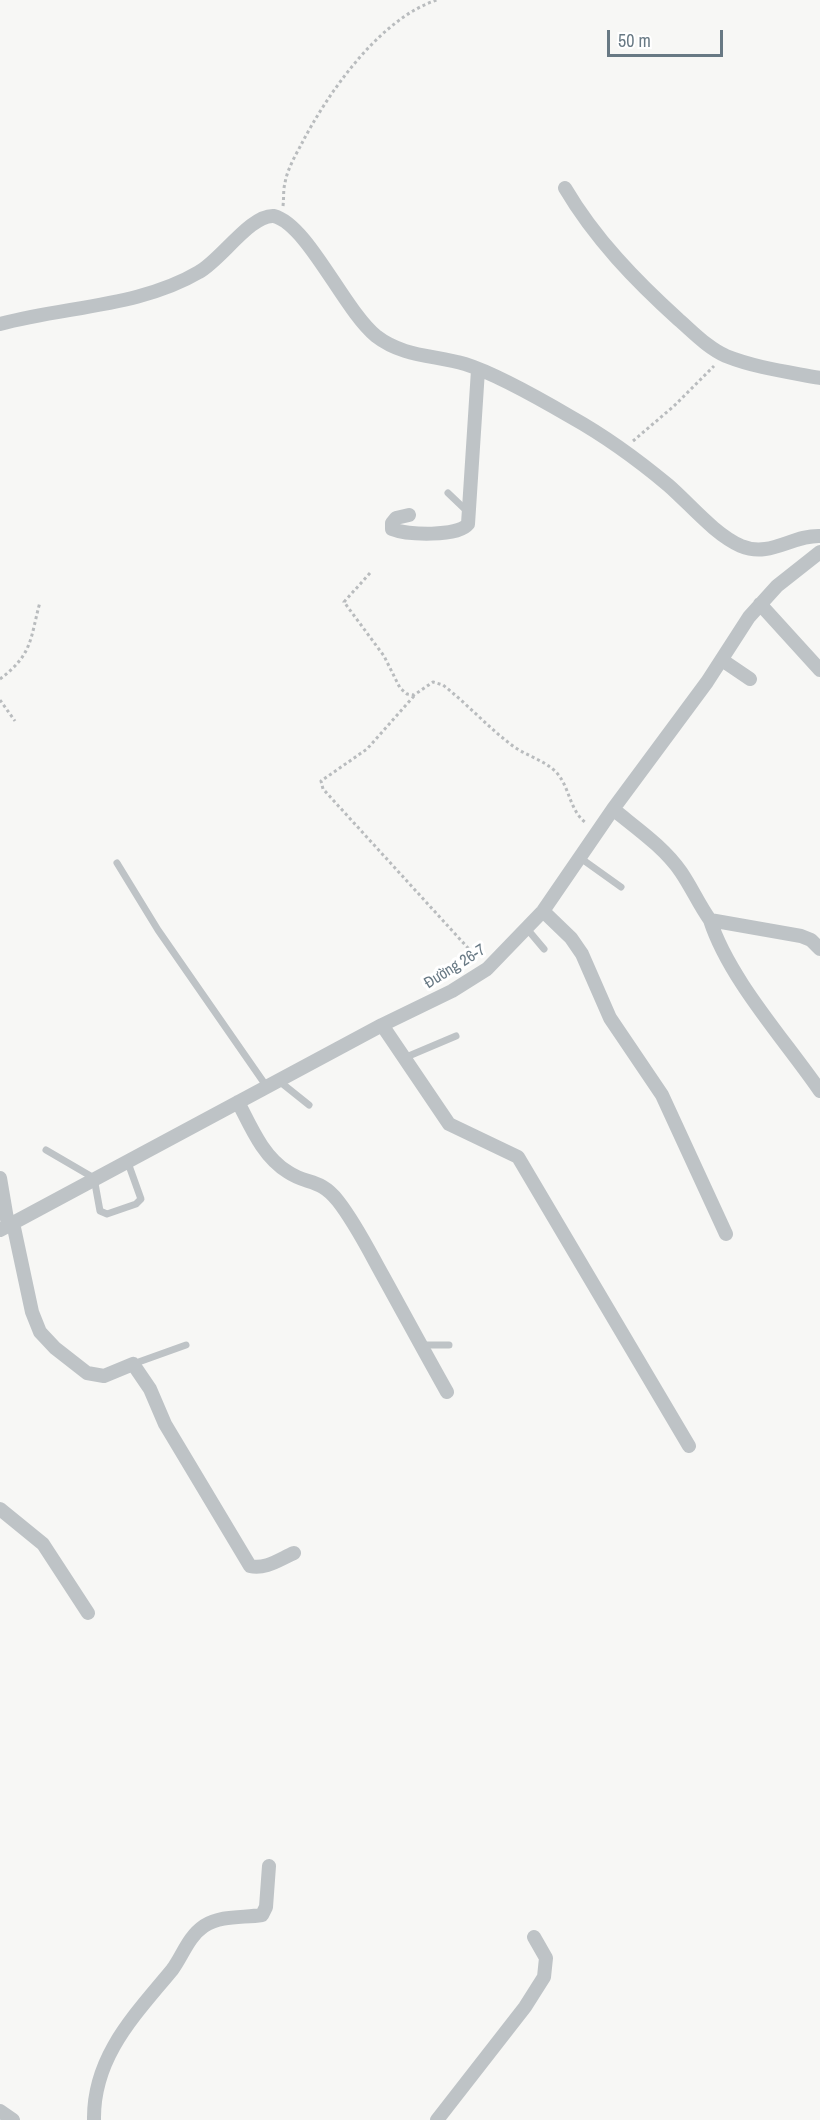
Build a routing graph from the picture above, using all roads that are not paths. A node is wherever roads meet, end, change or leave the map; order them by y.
1 (565, 188) dead end
2 (0, 324) edge
3 (478, 370) junction
4 (820, 378) edge
5 (448, 493) dead end
6 (469, 513) junction
7 (409, 515) dead end
8 (820, 536) edge
9 (820, 552) edge
10 (760, 604) junction
11 (722, 660) junction
12 (820, 670) edge
13 (750, 679) dead end
14 (613, 809) junction
15 (579, 857) junction
16 (117, 862) dead end
17 (621, 887) dead end
18 (543, 911) junction
19 (710, 920) junction
20 (528, 930) junction
21 (544, 949) dead end
22 (820, 949) edge
23 (382, 1025) junction
24 (456, 1036) dead end
25 (404, 1058) junction
26 (273, 1084) junction
27 (820, 1091) edge
28 (238, 1102) junction
29 (309, 1106) dead end
30 (46, 1150) dead end
31 (127, 1160) junction
32 (0, 1178) edge
33 (94, 1178) junction
34 (7, 1226) edge
35 (726, 1234) dead end
36 (186, 1345) dead end
37 (421, 1345) junction
38 (449, 1345) dead end
39 (134, 1364) junction
40 (447, 1392) dead end
41 (689, 1446) dead end
42 (0, 1509) edge
43 (294, 1552) dead end
44 (88, 1613) dead end
45 (269, 1866) dead end
46 (534, 1937) dead end
47 (0, 2111) edge
48 (13, 2120) edge
49 (94, 2120) edge
50 (437, 2120) edge

1 - 4 street
2 - 3 street
3 - 6 street
3 - 8 street
5 - 6 lane
6 - 7 street
9 - 10 street, Đường 26-7
10 - 11 street, Đường 26-7
10 - 12 street
11 - 13 street
11 - 14 street, Đường 26-7
14 - 15 street, Đường 26-7
14 - 19 street
15 - 17 lane
15 - 18 street, Đường 26-7
16 - 26 lane
18 - 20 street, Đường 26-7
18 - 35 street
19 - 22 street
19 - 27 street
20 - 21 lane
20 - 23 street, Đường 26-7
23 - 25 street
23 - 26 street, Đường 26-7
24 - 25 lane
25 - 41 street
26 - 28 street, Đường 26-7
26 - 29 lane
28 - 31 street, Đường 26-7
28 - 37 street
30 - 33 lane
31 - 33 street, Đường 26-7
31 - 33 lane
32 - 34 street
33 - 34 street, Đường 26-7
34 - 39 street
36 - 39 lane
37 - 38 lane
37 - 40 street
39 - 43 street
42 - 44 street
45 - 49 street
46 - 50 street
47 - 48 street

